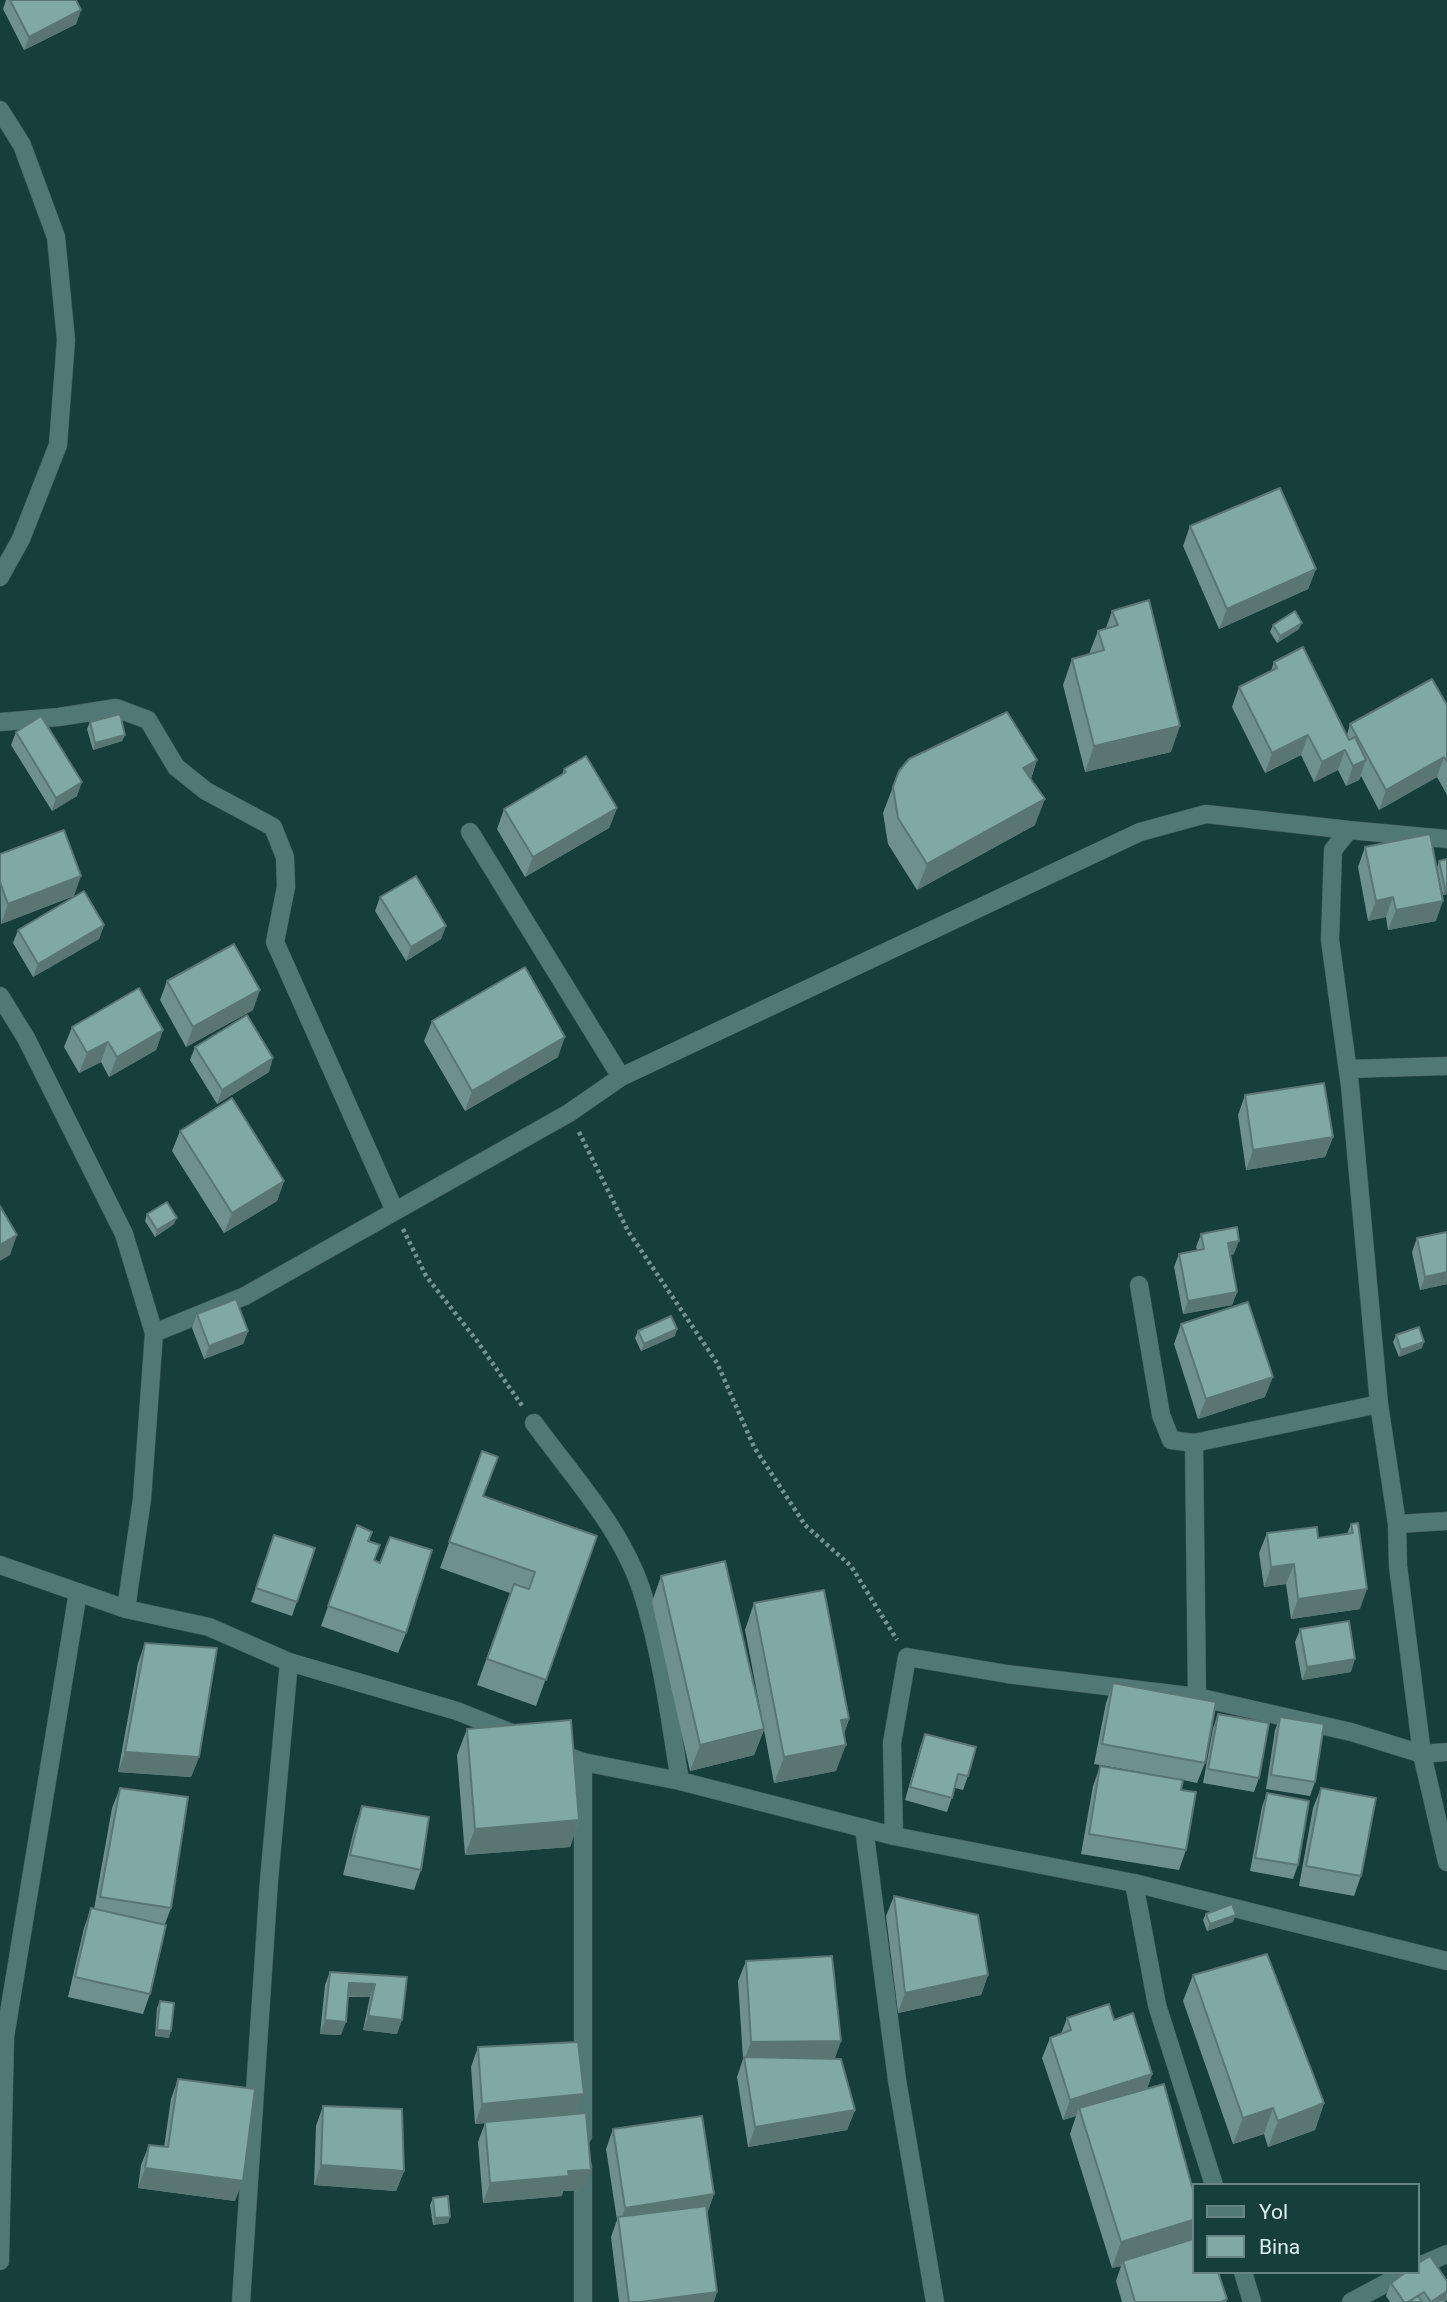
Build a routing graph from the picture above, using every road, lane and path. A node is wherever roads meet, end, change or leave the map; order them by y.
1 (0, 110) edge
2 (0, 577) edge
3 (0, 722) edge
4 (1349, 830) junction
5 (470, 832) dead end
6 (1447, 839) edge
7 (0, 996) edge
8 (1447, 1066) edge
9 (1348, 1069) junction
10 (621, 1077) junction
11 (569, 1112) junction
12 (394, 1209) junction
13 (1139, 1285) dead end
14 (154, 1333) junction
15 (1379, 1404) junction
16 (534, 1423) joint
17 (1194, 1443) junction
18 (1447, 1521) edge
19 (1397, 1524) junction
20 (0, 1565) edge
21 (78, 1592) junction
22 (126, 1609) junction
23 (907, 1657) junction
24 (289, 1662) junction
25 (1197, 1697) junction
26 (533, 1742) edge
27 (558, 1752) edge
28 (1447, 1752) edge
29 (1422, 1754) junction
30 (583, 1762) junction
31 (680, 1781) junction
32 (864, 1828) junction
33 (894, 1836) junction
34 (1447, 1862) edge
35 (1134, 1884) junction
36 (1447, 1961) edge
37 (1213, 2183) edge
38 (1447, 2254) edge
39 (0, 2261) edge
40 (1419, 2266) edge
41 (1243, 2274) edge
42 (1404, 2274) edge
43 (241, 2302) edge
44 (583, 2302) edge
45 (935, 2302) edge
46 (1252, 2302) edge
47 (1351, 2302) edge

1 - 2 street
3 - 12 street
4 - 6 street
4 - 9 street
4 - 10 street
5 - 10 street
7 - 14 street
8 - 9 street
9 - 15 street
10 - 11 street
11 - 12 street
11 - 23 path
12 - 14 street
12 - 16 path
13 - 17 street
14 - 22 street
15 - 17 street
15 - 19 street
16 - 31 street
17 - 25 street
18 - 19 street
19 - 29 street
20 - 21 street
21 - 22 street
21 - 39 street
22 - 24 street
23 - 25 street
23 - 33 street
24 - 26 street
24 - 43 street
25 - 29 street
27 - 30 street
28 - 29 street
29 - 34 street
30 - 31 street
30 - 44 street
31 - 32 street
32 - 33 street
32 - 45 street
33 - 35 street
35 - 36 street
35 - 37 street
38 - 40 street
41 - 46 street
42 - 47 street

